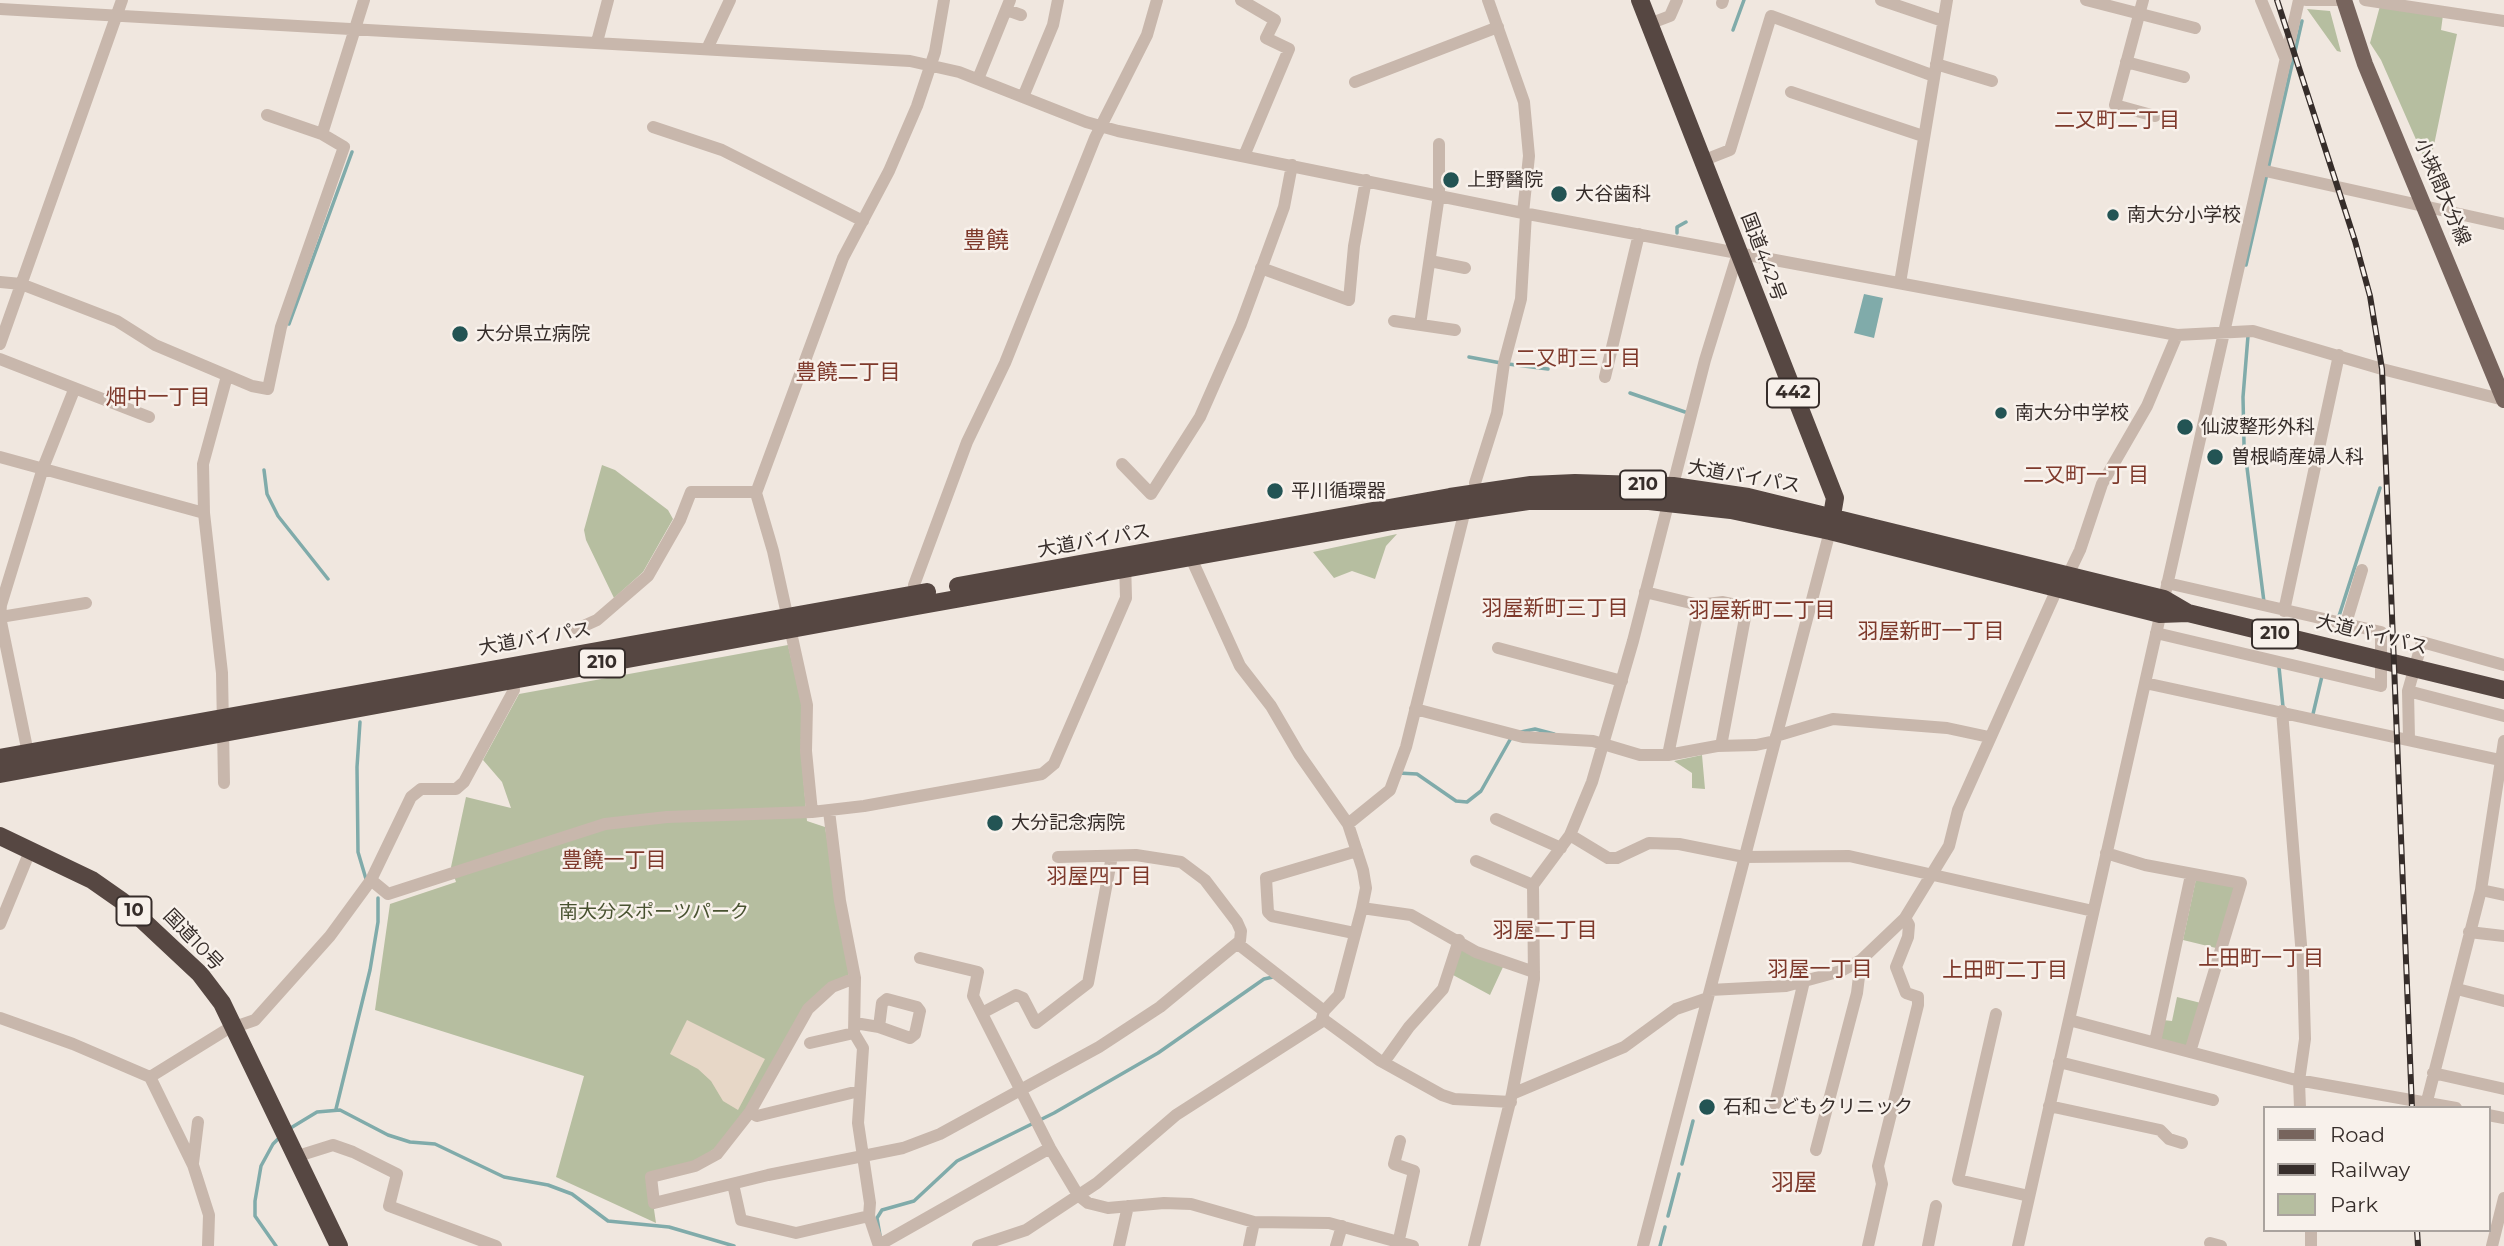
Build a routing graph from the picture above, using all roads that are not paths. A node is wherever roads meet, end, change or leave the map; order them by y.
1 (122, 0) edge
2 (364, 0) edge
3 (608, 0) edge
4 (730, 0) edge
5 (944, 0) edge
6 (1058, 0) edge
7 (1157, 0) edge
8 (1241, 0) edge
9 (1488, 0) edge
10 (1640, 0) edge
11 (1677, 0) edge
12 (1881, 0) edge
13 (1947, 0) edge
14 (2086, 0) edge
15 (2143, 0) edge
16 (2261, 0) edge
17 (2299, 0) edge
18 (2306, 0) edge
19 (2343, 0) edge
20 (2365, 0) edge
21 (1008, 5) edge
22 (0, 9) edge
23 (1021, 15) dead end
24 (2139, 15) junction
25 (118, 16) junction
26 (1943, 21) junction
27 (2504, 21) edge
28 (1649, 24) junction
29 (1499, 27) junction
30 (2195, 28) dead end
31 (356, 29) junction
32 (597, 43) junction
33 (707, 49) junction
34 (2286, 60) junction
35 (2126, 62) junction
36 (932, 64) junction
37 (1935, 70) junction
38 (2184, 77) dead end
39 (978, 79) junction
40 (1992, 81) dead end
41 (1355, 82) dead end
42 (1791, 92) dead end
43 (1023, 97) junction
44 (267, 115) dead end
45 (2155, 116) dead end
46 (653, 127) dead end
47 (1101, 127) junction
48 (322, 134) junction
49 (1923, 136) junction
50 (1439, 144) dead end
51 (1244, 156) junction
52 (1702, 161) junction
53 (1292, 165) junction
54 (2261, 170) junction
55 (1366, 180) junction
56 (1439, 195) junction
57 (2425, 204) junction
58 (1525, 213) junction
59 (863, 221) junction
60 (2504, 224) edge
61 (1639, 234) junction
62 (1738, 253) junction
63 (1430, 261) junction
64 (1261, 268) junction
65 (1465, 268) dead end
66 (0, 282) edge
67 (1900, 283) junction
68 (21, 284) junction
69 (1394, 321) dead end
70 (1420, 325) junction
71 (1455, 330) dead end
72 (2222, 333) junction
73 (2177, 335) junction
74 (0, 344) edge
75 (2339, 355) junction
76 (0, 359) edge
77 (227, 376) junction
78 (1605, 377) dead end
79 (74, 390) junction
80 (2504, 400) edge
81 (149, 417) dead end
82 (0, 457) edge
83 (1122, 464) dead end
84 (43, 468) junction
85 (756, 492) junction
86 (1671, 495) junction
87 (1480, 499) junction
88 (1456, 503) junction
89 (204, 513) junction
90 (1832, 523) junction
91 (1185, 553) junction
92 (1125, 563) junction
93 (2361, 570) dead end
94 (2062, 582) junction
95 (1645, 592) junction
96 (2164, 599) junction
97 (916, 600) junction
98 (86, 603) dead end
99 (1699, 605) junction
100 (2284, 611) junction
101 (0, 617) edge
102 (787, 623) junction
103 (2346, 623) junction
104 (577, 629) dead end
105 (2156, 633) junction
106 (1498, 648) dead end
107 (2504, 665) edge
108 (512, 680) junction
109 (1622, 681) junction
110 (2145, 683) junction
111 (2504, 690) edge
112 (2408, 691) junction
113 (1415, 709) junction
114 (2282, 711) junction
115 (2504, 716) edge
116 (225, 725) junction
117 (1989, 737) junction
118 (1775, 738) junction
119 (2409, 739) junction
120 (2504, 741) edge
121 (1603, 744) junction
122 (1721, 746) junction
123 (29, 753) junction
124 (1668, 755) junction
125 (0, 758) edge
126 (2502, 760) edge
127 (0, 774) edge
128 (224, 783) dead end
129 (829, 811) junction
130 (812, 812) junction
131 (1496, 819) dead end
132 (1348, 824) junction
133 (1570, 835) junction
134 (0, 836) edge
135 (0, 844) edge
136 (1561, 848) junction
137 (1357, 850) junction
138 (2106, 853) junction
139 (28, 856) junction
140 (1112, 856) junction
141 (1744, 857) junction
142 (1058, 858) dead end
143 (1476, 861) dead end
144 (1931, 874) junction
145 (2191, 875) junction
146 (371, 880) junction
147 (1532, 885) junction
148 (2481, 890) junction
149 (2504, 895) edge
150 (1362, 908) junction
151 (2094, 911) junction
152 (1905, 918) junction
153 (0, 924) edge
154 (2469, 932) junction
155 (1354, 933) junction
156 (2504, 936) edge
157 (1459, 940) junction
158 (1238, 944) junction
159 (920, 958) dead end
160 (1861, 960) junction
161 (1534, 972) junction
162 (855, 978) junction
163 (1804, 981) junction
164 (2457, 989) junction
165 (1709, 994) junction
166 (2504, 1001) edge
167 (982, 1013) junction
168 (1996, 1014) dead end
169 (1324, 1015) junction
170 (0, 1018) edge
171 (2069, 1020) junction
172 (234, 1026) junction
173 (879, 1027) dead end
174 (854, 1028) junction
175 (2155, 1042) junction
176 (810, 1043) dead end
177 (2190, 1052) junction
178 (1384, 1062) junction
179 (2059, 1062) junction
180 (2433, 1073) junction
181 (150, 1077) junction
182 (2299, 1081) junction
183 (2504, 1089) edge
184 (859, 1091) junction
185 (1020, 1092) junction
186 (1511, 1098) junction
187 (2213, 1100) dead end
188 (2427, 1101) junction
189 (1774, 1104) dead end
190 (2049, 1106) junction
191 (2300, 1106) edge
192 (2448, 1106) edge
193 (750, 1112) junction
194 (198, 1122) dead end
195 (1400, 1141) dead end
196 (2182, 1143) dead end
197 (1050, 1148) junction
198 (1816, 1150) dead end
199 (297, 1152) junction
200 (865, 1155) junction
201 (193, 1165) junction
202 (733, 1184) junction
203 (1078, 1195) junction
204 (2029, 1196) junction
205 (2504, 1198) edge
206 (1128, 1206) junction
207 (1936, 1206) dead end
208 (869, 1216) junction
209 (1254, 1222) junction
210 (1342, 1226) junction
211 (1398, 1244) junction
212 (208, 1246) edge
213 (339, 1246) edge
214 (496, 1246) edge
215 (879, 1246) edge
216 (978, 1246) edge
217 (1119, 1246) edge
218 (1249, 1246) edge
219 (1336, 1246) edge
220 (1413, 1246) edge
221 (1474, 1246) edge
222 (1643, 1246) edge
223 (1868, 1246) edge
224 (1927, 1246) edge
225 (2018, 1246) edge
226 (2492, 1246) edge

1 - 25 street
2 - 31 street
3 - 32 street
4 - 33 street
5 - 36 street
6 - 43 street
7 - 47 street
8 - 51 street
9 - 29 street
10 - 28 highway, 国道442号 / 442
11 - 28 street
12 - 26 street
13 - 26 street
14 - 24 street
15 - 24 street
16 - 34 street
17 - 34 street
18 - 19 street
19 - 57 main road, 小挾間大分線
20 - 27 street
21 - 23 street
21 - 39 street
22 - 25 street
24 - 30 street
24 - 35 street
25 - 31 street
25 - 68 street
26 - 37 street
28 - 52 highway, 国道442号 / 442
29 - 41 street
29 - 58 street
31 - 32 street
31 - 48 street
32 - 33 street
33 - 36 street
34 - 54 street
35 - 38 street
35 - 45 street
36 - 39 street
36 - 59 street
37 - 40 street
37 - 49 street
37 - 52 street
39 - 43 street
42 - 49 street
43 - 47 street
44 - 48 street
46 - 59 street
47 - 51 street
47 - 97 street
48 - 77 street
49 - 67 street
50 - 56 street
51 - 53 street
52 - 62 highway, 国道442号 / 442
53 - 55 street
53 - 64 street
54 - 57 street
54 - 72 street
55 - 56 street
55 - 64 street
56 - 58 street
56 - 63 street
57 - 60 street
57 - 80 main road, 小挾間大分線
58 - 61 street
58 - 87 street
59 - 85 street
61 - 62 street
61 - 78 street
62 - 67 street
62 - 86 street
62 - 90 highway, 国道442号 / 442
63 - 65 street
63 - 70 street
64 - 83 street
66 - 68 street
67 - 73 street
68 - 74 street
68 - 77 street
69 - 70 street
70 - 71 street
72 - 73 street
72 - 75 street
72 - 96 street
73 - 94 street
75 - 80 street
75 - 100 street
76 - 79 street
77 - 89 street
79 - 81 street
79 - 84 street
82 - 84 street
84 - 89 street
84 - 101 street
85 - 102 street
85 - 104 street
86 - 87 highway, 大道バイパス / 210
86 - 90 highway, 大道バイパス / 210
86 - 95 street
87 - 88 highway, 大道バイパス / 210
88 - 91 highway, 大道バイパス / 210
88 - 113 street
89 - 116 street
90 - 94 highway, 大道バイパス / 210
90 - 118 street
91 - 92 highway, 大道バイパス / 210
91 - 132 street
92 - 97 highway, 大道バイパス / 210
92 - 129 street
93 - 103 street
94 - 96 highway, 大道バイパス / 210
94 - 117 street
95 - 99 street
95 - 109 street
96 - 100 street
96 - 105 street
96 - 111 highway, 大道バイパス / 210
97 - 102 highway, 大道バイパス / 210
98 - 101 street
99 - 122 street
99 - 124 street
100 - 103 street
101 - 123 street
102 - 108 highway, 大道バイパス / 210
102 - 116 highway, 大道バイパス / 210
102 - 130 street
103 - 105 street
105 - 110 street
106 - 109 street
107 - 112 street
108 - 116 highway, 大道バイパス / 210
108 - 146 street
109 - 121 street
110 - 114 street
110 - 138 street
112 - 115 street
112 - 119 street
113 - 121 street
113 - 132 street
114 - 119 street
114 - 182 street
116 - 123 highway, 大道バイパス / 210
116 - 127 highway, 大道バイパス / 210
116 - 128 street
117 - 118 street
117 - 144 street
118 - 122 street
118 - 141 street
119 - 126 street
120 - 126 street
121 - 124 street
121 - 133 street
122 - 124 street
123 - 125 highway, 大道バイパス / 210
126 - 148 street
129 - 130 street
129 - 162 street
130 - 146 street
131 - 136 street
132 - 137 street
133 - 136 street
133 - 141 street
134 - 172 highway, 国道10号 / 10
135 - 139 highway, 国道10号 / 10
136 - 147 street
137 - 150 street
137 - 155 street
138 - 145 street
138 - 151 street
139 - 153 street
139 - 172 highway, 国道10号 / 10
140 - 142 street
140 - 158 street
140 - 167 street
141 - 144 street
141 - 165 street
143 - 147 street
144 - 151 street
144 - 152 street
145 - 175 street
145 - 177 street
146 - 172 street
147 - 161 street
148 - 149 street
148 - 154 street
150 - 155 street
150 - 157 street
151 - 171 street
152 - 160 street
152 - 223 street
154 - 156 street
154 - 164 street
155 - 169 street
157 - 161 street
157 - 178 street
158 - 169 street
158 - 185 street
159 - 167 street
160 - 163 street
160 - 198 street
161 - 186 street
162 - 174 street
162 - 193 street
163 - 165 street
163 - 189 street
164 - 166 street
164 - 180 street
165 - 186 street
165 - 222 street
167 - 185 street
168 - 204 street
169 - 178 street
169 - 203 street
170 - 181 street
171 - 175 street
171 - 179 street
172 - 181 street
172 - 199 highway, 国道10号 / 10
173 - 174 street
174 - 176 street
174 - 184 street
175 - 177 street
177 - 182 street
178 - 186 street
179 - 187 street
179 - 190 street
180 - 183 street
180 - 188 street
181 - 201 street
182 - 188 street
182 - 191 street
184 - 193 street
184 - 200 street
185 - 197 street
185 - 200 street
186 - 221 street
188 - 192 street
190 - 196 street
190 - 204 street
193 - 202 street
194 - 201 street
195 - 211 street
197 - 203 street
197 - 215 street
199 - 213 highway, 国道10号 / 10
199 - 214 street
200 - 202 street
200 - 208 street
201 - 212 street
202 - 208 street
203 - 206 street
203 - 216 street
204 - 225 street
205 - 226 street
206 - 209 street
206 - 217 street
207 - 224 street
208 - 215 street
209 - 210 street
209 - 218 street
210 - 211 street
210 - 219 street
211 - 220 street

